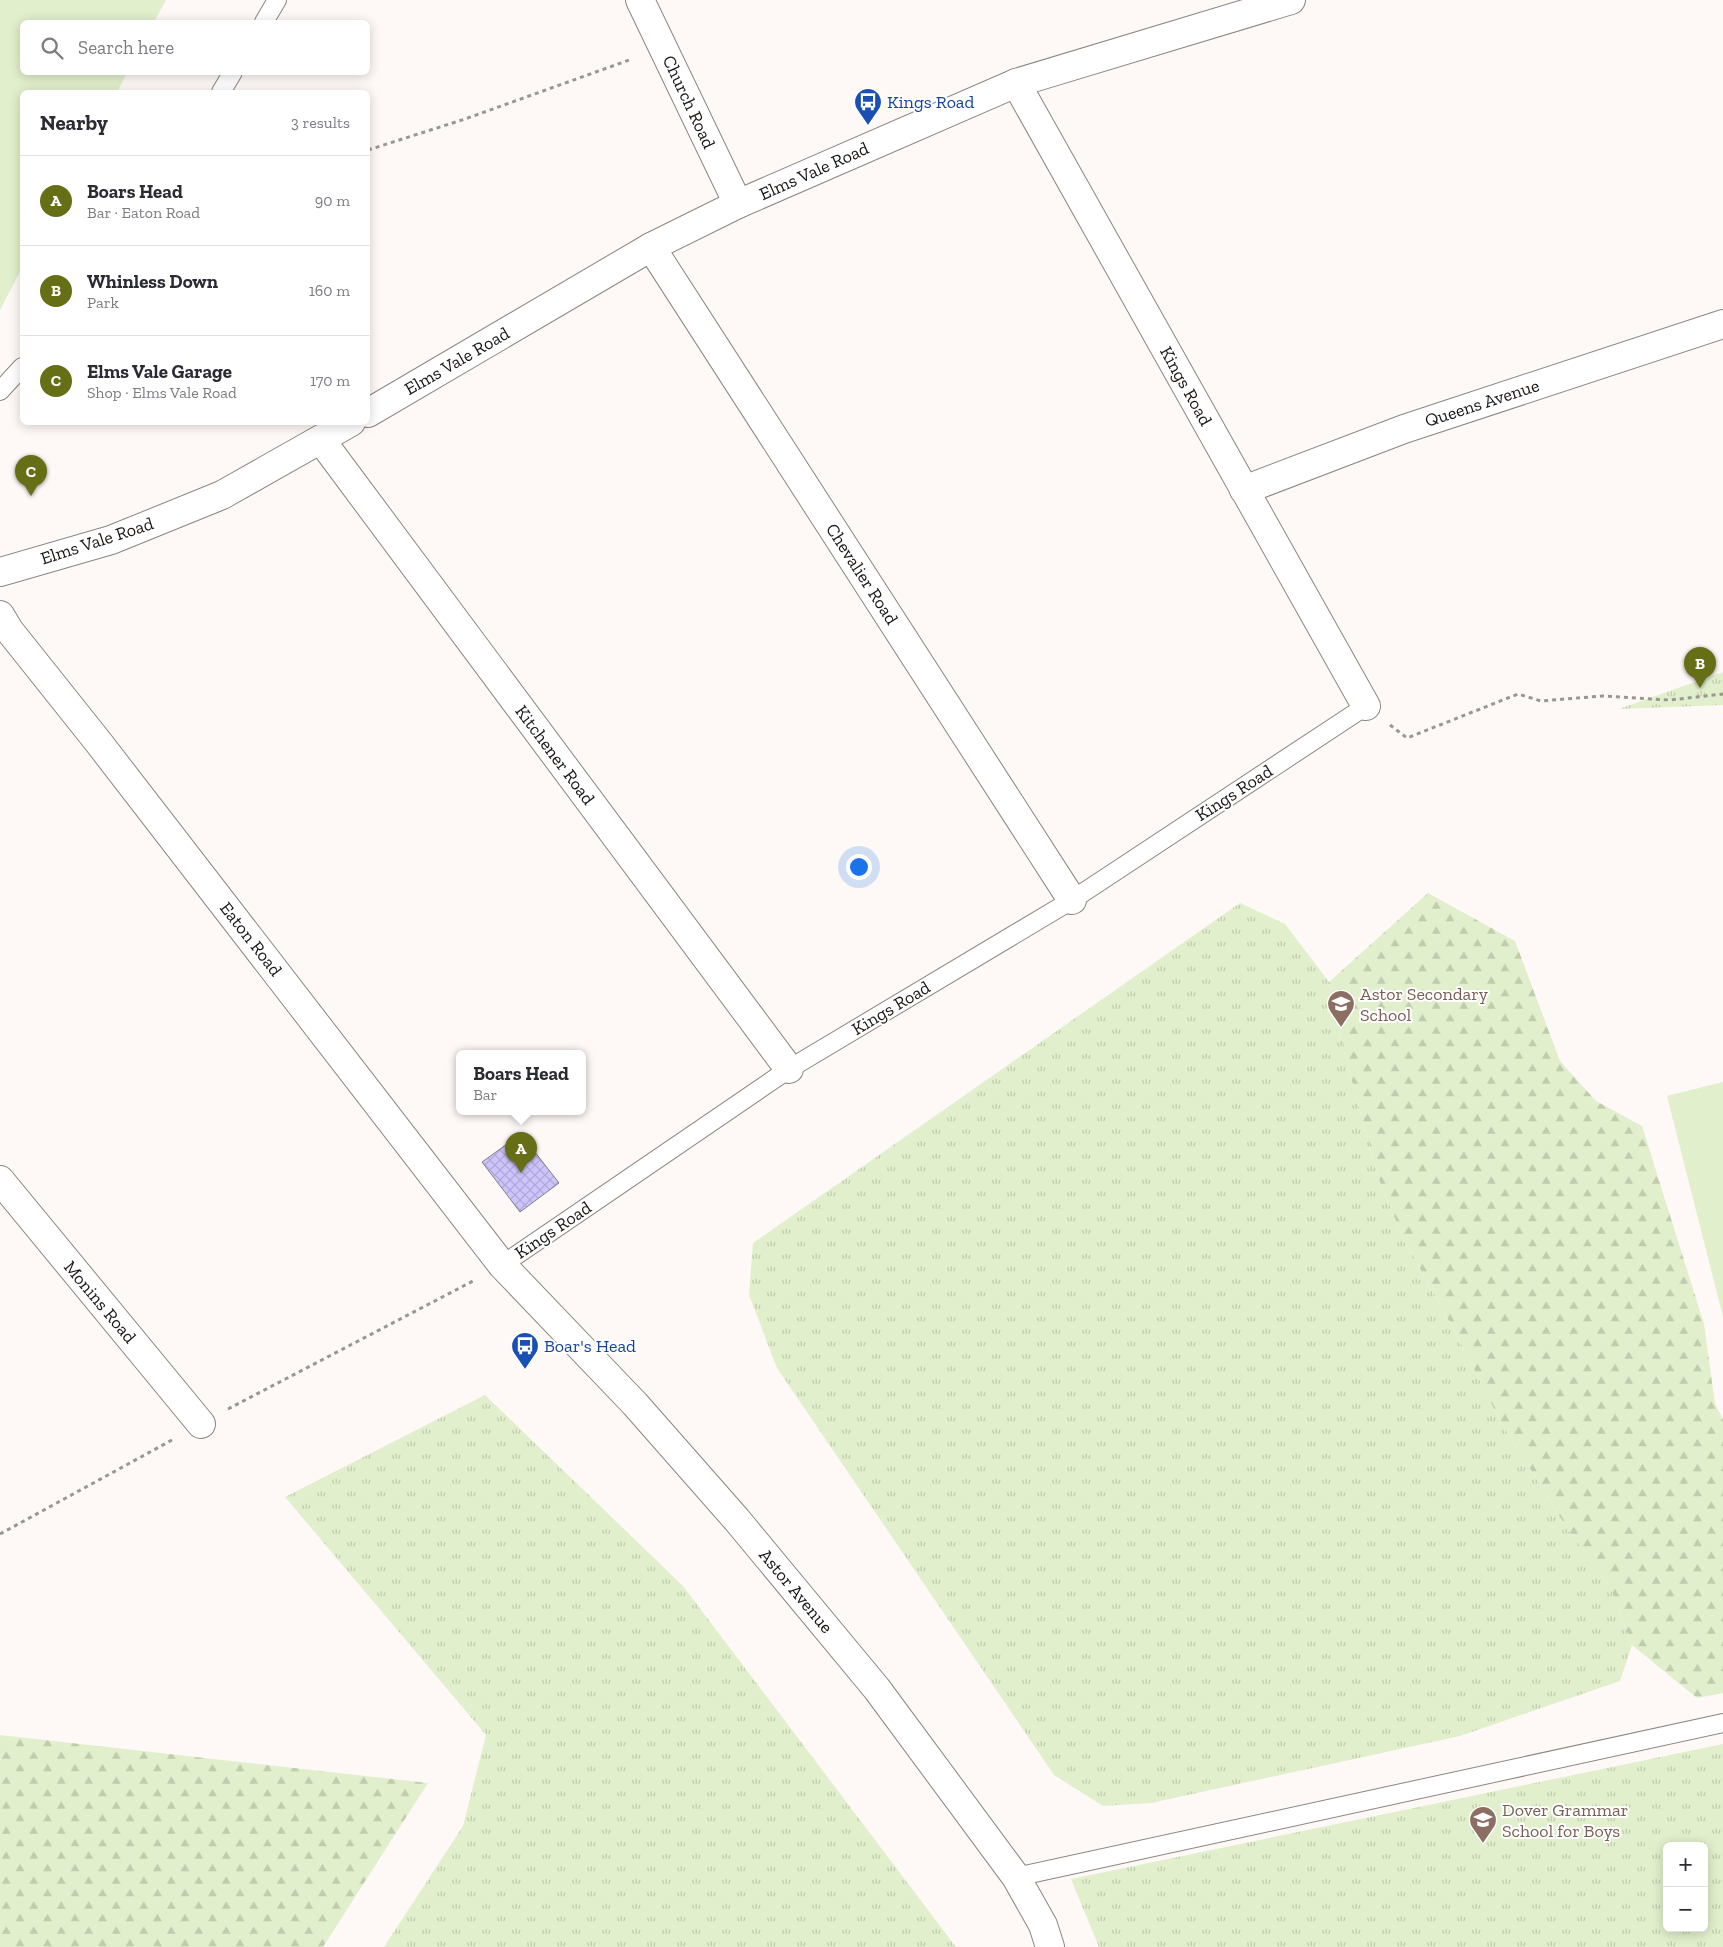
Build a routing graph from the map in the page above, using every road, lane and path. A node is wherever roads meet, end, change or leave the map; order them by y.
1 (277, 0) edge
2 (640, 0) edge
3 (1292, 0) edge
4 (265, 20) edge
5 (663, 48) junction
6 (232, 75) edge
7 (1016, 83) junction
8 (222, 90) edge
9 (370, 149) edge
10 (738, 204) junction
11 (651, 248) junction
12 (1723, 324) edge
13 (20, 369) edge
14 (0, 390) edge
15 (370, 412) edge
16 (346, 425) edge
17 (321, 440) junction
18 (1244, 490) junction
19 (0, 572) edge
20 (0, 615) edge
21 (1723, 694) edge
22 (1366, 706) joint
23 (1407, 738) dead end
24 (1072, 900) junction
25 (790, 1069) junction
26 (0, 1180) edge
27 (502, 1265) junction
28 (201, 1424) junction
29 (0, 1534) edge
30 (1723, 1723) edge
31 (1016, 1877) junction
32 (1050, 1947) edge

1 - 4 lane
2 - 5 street, Church Road
3 - 7 street, Elms Vale Road
5 - 9 path
5 - 10 street, Church Road
6 - 8 lane
7 - 10 street, Elms Vale Road
7 - 18 street, Kings Road
10 - 11 street, Elms Vale Road
11 - 15 street, Elms Vale Road
11 - 24 street, Chevalier Road
12 - 18 street, Queens Avenue
13 - 14 lane
16 - 17 street, Elms Vale Road
17 - 19 street, Elms Vale Road
17 - 25 street, Kitchener Road
18 - 22 street, Kings Road
20 - 27 street, Eaton Road
21 - 23 path
22 - 24 lane, Kings Road
24 - 25 lane, Kings Road
25 - 27 lane, Kings Road
26 - 28 street, Monins Road
27 - 28 path
27 - 31 street, Astor Avenue
28 - 29 path
30 - 31 lane
31 - 32 street, Astor Avenue

